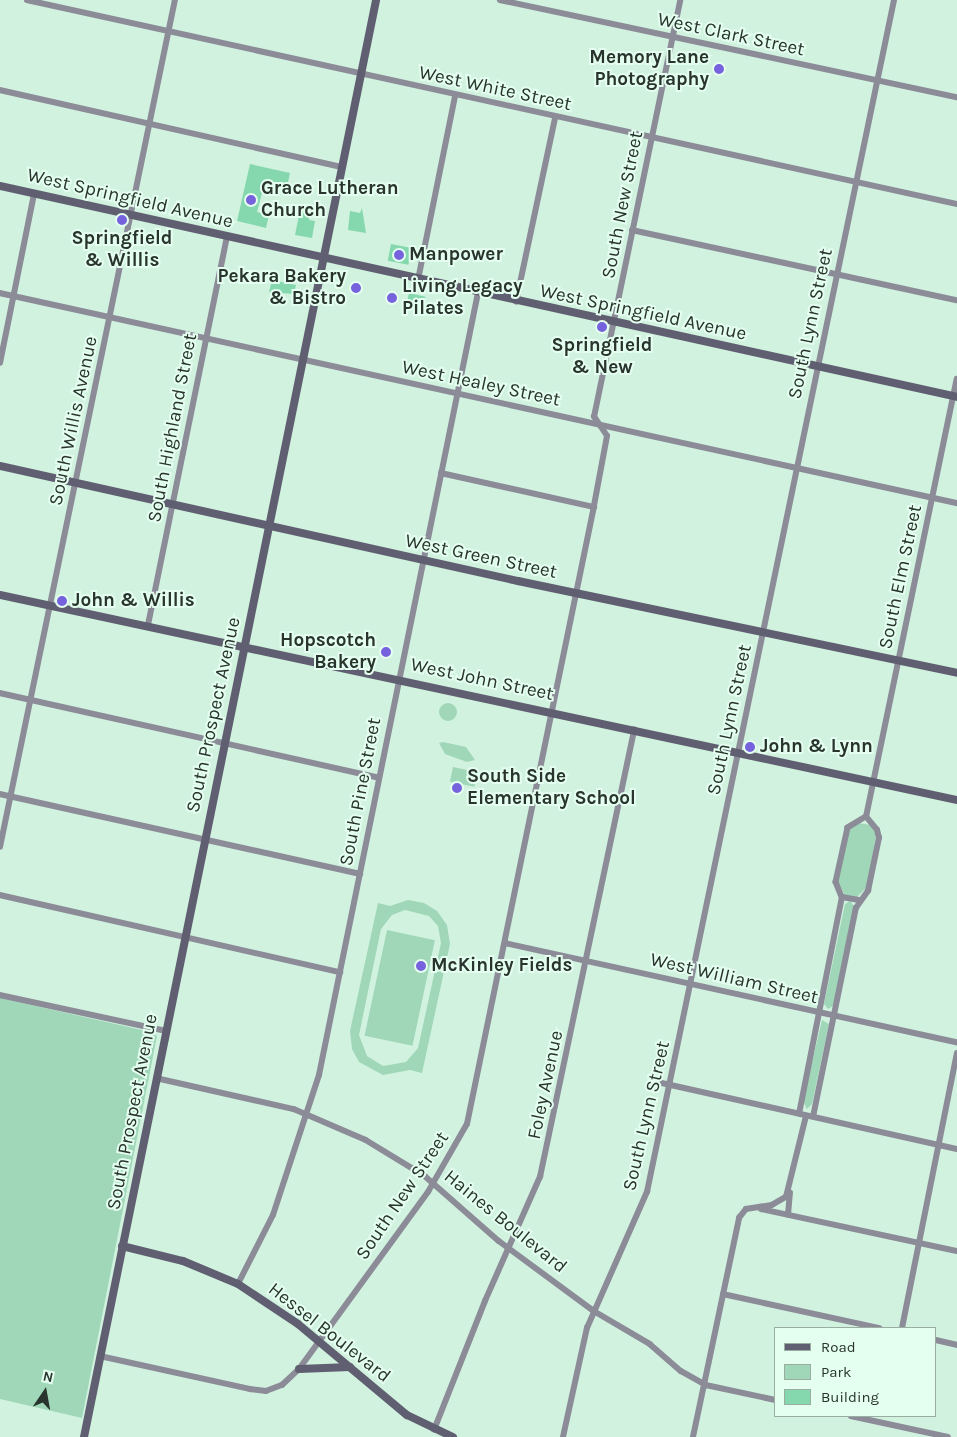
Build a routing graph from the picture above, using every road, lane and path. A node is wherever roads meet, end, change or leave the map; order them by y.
1 (27, 0) edge
2 (175, 0) edge
3 (376, 0) edge
4 (500, 0) edge
5 (680, 0) edge
6 (894, 0) edge
7 (168, 32) junction
8 (672, 38) junction
9 (360, 76) junction
10 (878, 81) junction
11 (0, 90) edge
12 (455, 96) junction
13 (957, 97) edge
14 (555, 118) junction
15 (149, 124) junction
16 (651, 138) junction
17 (342, 167) junction
18 (856, 183) junction
19 (0, 186) edge
20 (34, 194) junction
21 (957, 204) edge
22 (131, 216) junction
23 (632, 230) junction
24 (227, 237) junction
25 (323, 260) junction
26 (837, 275) junction
27 (418, 280) junction
28 (0, 293) edge
29 (478, 293) junction
30 (14, 296) junction
31 (957, 300) edge
32 (516, 302) junction
33 (110, 317) junction
34 (615, 323) junction
35 (206, 339) junction
36 (302, 361) junction
37 (0, 363) edge
38 (818, 367) junction
39 (957, 379) edge
40 (457, 394) junction
41 (955, 397) edge
42 (600, 425) junction
43 (0, 466) edge
44 (796, 468) junction
45 (441, 473) junction
46 (76, 483) junction
47 (932, 498) junction
48 (957, 503) edge
49 (173, 505) junction
50 (594, 507) junction
51 (269, 527) junction
52 (425, 561) junction
53 (577, 594) junction
54 (0, 596) edge
55 (50, 606) junction
56 (148, 624) junction
57 (764, 633) junction
58 (245, 645) junction
59 (899, 660) junction
60 (957, 673) edge
61 (399, 678) junction
62 (0, 693) edge
63 (31, 700) junction
64 (552, 712) junction
65 (634, 730) junction
66 (224, 744) junction
67 (737, 753) junction
68 (379, 778) junction
69 (873, 782) junction
70 (0, 794) edge
71 (10, 796) junction
72 (957, 800) edge
73 (866, 817) junction
74 (205, 840) junction
75 (0, 847) edge
76 (360, 874) junction
77 (0, 895) edge
78 (842, 896) junction
79 (859, 900) junction
80 (185, 937) junction
81 (505, 943) junction
82 (587, 961) junction
83 (340, 972) junction
84 (691, 985) junction
85 (0, 995) edge
86 (820, 1014) junction
87 (833, 1016) junction
88 (166, 1031) junction
89 (957, 1042) edge
90 (957, 1053) edge
91 (156, 1078) junction
92 (662, 1083) dead end
93 (672, 1086) junction
94 (306, 1113) junction
95 (802, 1115) junction
96 (813, 1118) junction
97 (939, 1145) junction
98 (957, 1149) edge
99 (433, 1183) junction
100 (791, 1186) junction
101 (754, 1207) junction
102 (788, 1215) junction
103 (919, 1242) junction
104 (122, 1246) junction
105 (510, 1249) junction
106 (957, 1251) edge
107 (238, 1284) junction
108 (723, 1294) junction
109 (594, 1311) junction
110 (875, 1327) edge
111 (902, 1327) edge
112 (937, 1340) edge
113 (319, 1341) junction
114 (957, 1345) edge
115 (100, 1356) junction
116 (350, 1367) junction
117 (299, 1369) junction
118 (706, 1385) junction
119 (774, 1400) edge
120 (863, 1417) edge
121 (884, 1419) edge
122 (434, 1430) junction
123 (84, 1437) edge
124 (453, 1437) edge
125 (563, 1437) edge
126 (693, 1437) edge
127 (948, 1437) edge

1 - 7 street, West White Street
2 - 7 street, South Willis Avenue
3 - 9 main road, South Prospect Avenue
4 - 8 street, West Clark Street
5 - 8 street, South New Street
6 - 10 street, South Lynn Street
7 - 9 street, West White Street
7 - 15 street, South Willis Avenue
8 - 10 street, West Clark Street
8 - 16 street, South New Street
9 - 12 street, West White Street
9 - 17 main road, South Prospect Avenue
10 - 13 street, West Clark Street
10 - 18 street, South Lynn Street
11 - 15 street
12 - 14 street, West White Street
12 - 27 street
14 - 16 street, West White Street
14 - 32 street
15 - 17 street
15 - 22 street, South Willis Avenue
16 - 18 street, West White Street
16 - 23 street, South New Street
17 - 25 main road, South Prospect Avenue
18 - 21 street, West White Street
18 - 26 street, South Lynn Street
19 - 20 main road, West Springfield Avenue
20 - 22 main road, West Springfield Avenue
20 - 30 street
22 - 24 main road, West Springfield Avenue
22 - 33 street, South Willis Avenue
23 - 26 street
23 - 34 street, South New Street
24 - 25 main road, West Springfield Avenue
24 - 35 street, South Highland Street
25 - 27 main road, West Springfield Avenue
25 - 36 main road, South Prospect Avenue
26 - 31 street
26 - 38 street, South Lynn Street
27 - 29 main road, West Springfield Avenue
28 - 30 street, West Healey Street
29 - 32 main road, West Springfield Avenue
29 - 40 street, South Pine Street
30 - 33 street, West Healey Street
30 - 37 street
32 - 34 main road, West Springfield Avenue
33 - 35 street, West Healey Street
33 - 46 street, South Willis Avenue
34 - 38 main road, West Springfield Avenue
34 - 42 street, South New Street
35 - 36 street, West Healey Street
35 - 49 street, South Highland Street
36 - 40 street, West Healey Street
36 - 51 main road, South Prospect Avenue
38 - 41 main road, West Springfield Avenue
38 - 44 street, South Lynn Street
39 - 41 street, South Elm Street
40 - 42 street, West Healey Street
40 - 45 street, South Pine Street
41 - 47 street, South Elm Street
42 - 44 street, West Healey Street
42 - 50 street, South New Street
43 - 46 main road, West Green Street
44 - 47 street, West Healey Street
44 - 57 street, South Lynn Street
45 - 50 street
45 - 52 street, South Pine Street
46 - 49 main road, West Green Street
46 - 55 street, South Willis Avenue
47 - 48 street, West Healey Street
47 - 59 street, South Elm Street
49 - 51 main road, West Green Street
49 - 56 street, South Highland Street
50 - 53 street, South New Street
51 - 52 main road, West Green Street
51 - 58 main road, South Prospect Avenue
52 - 53 main road, West Green Street
52 - 61 street, South Pine Street
53 - 57 main road, West Green Street
53 - 64 street, South New Street
54 - 55 main road, West John Street
55 - 56 main road, West John Street
55 - 63 street, South Willis Avenue
56 - 58 main road, West John Street
57 - 59 main road, West Green Street
57 - 67 street, South Lynn Street
58 - 61 main road, West John Street
58 - 66 main road, South Prospect Avenue
59 - 60 main road, West Green Street
59 - 69 street, South Elm Street
61 - 64 main road, West John Street
61 - 68 street, South Pine Street
62 - 63 street
63 - 66 street
63 - 71 street, South Willis Avenue
64 - 65 main road, West John Street
64 - 81 street, South New Street
65 - 67 main road, West John Street
65 - 82 street, Foley Avenue
66 - 68 street
66 - 74 main road, South Prospect Avenue
67 - 69 main road, West John Street
67 - 84 street, South Lynn Street
68 - 76 street, South Pine Street
69 - 72 main road, West John Street
69 - 73 street, South Elm Street
70 - 71 street
71 - 74 street
71 - 75 street, South Willis Avenue
73 - 78 street
73 - 79 street
74 - 76 street
74 - 80 main road, South Prospect Avenue
76 - 83 street, South Pine Street
77 - 80 street
78 - 79 street
78 - 86 street
79 - 87 street
80 - 83 street
80 - 88 main road, South Prospect Avenue
81 - 82 street, West William Street
81 - 99 street, South New Street
82 - 84 street, West William Street
82 - 105 street, Foley Avenue
83 - 94 street, South Pine Street
84 - 86 street, West William Street
84 - 93 street, South Lynn Street
85 - 88 street
86 - 87 street, West William Street
86 - 95 street
87 - 89 street, West William Street
87 - 96 street
88 - 91 main road, South Prospect Avenue
90 - 97 street
91 - 94 street, Haines Boulevard
91 - 104 main road, South Prospect Avenue
92 - 93 street
93 - 95 street
93 - 109 street, South Lynn Street
94 - 99 street, Haines Boulevard
94 - 107 street, South Pine Street
95 - 96 street
95 - 100 street
96 - 97 street
97 - 98 street
97 - 103 street
99 - 105 street, Haines Boulevard
99 - 113 street, South New Street
100 - 101 street
100 - 102 street
101 - 102 street
101 - 108 street
102 - 103 street
103 - 106 street
103 - 111 street
104 - 107 main road, Hessel Boulevard
104 - 115 main road, South Prospect Avenue
105 - 109 street, Haines Boulevard
105 - 122 street, Foley Avenue
107 - 113 main road, Hessel Boulevard
108 - 110 street
108 - 118 street
109 - 118 street, Haines Boulevard
109 - 125 street, South Lynn Street
112 - 114 street
113 - 116 main road, Hessel Boulevard
113 - 117 street, South New Street
115 - 117 street, South New Street
115 - 123 main road, South Prospect Avenue
116 - 117 main road
116 - 122 main road, Hessel Boulevard
118 - 119 street, Haines Boulevard
118 - 126 street
120 - 121 street
121 - 127 street
122 - 124 main road, Hessel Boulevard

